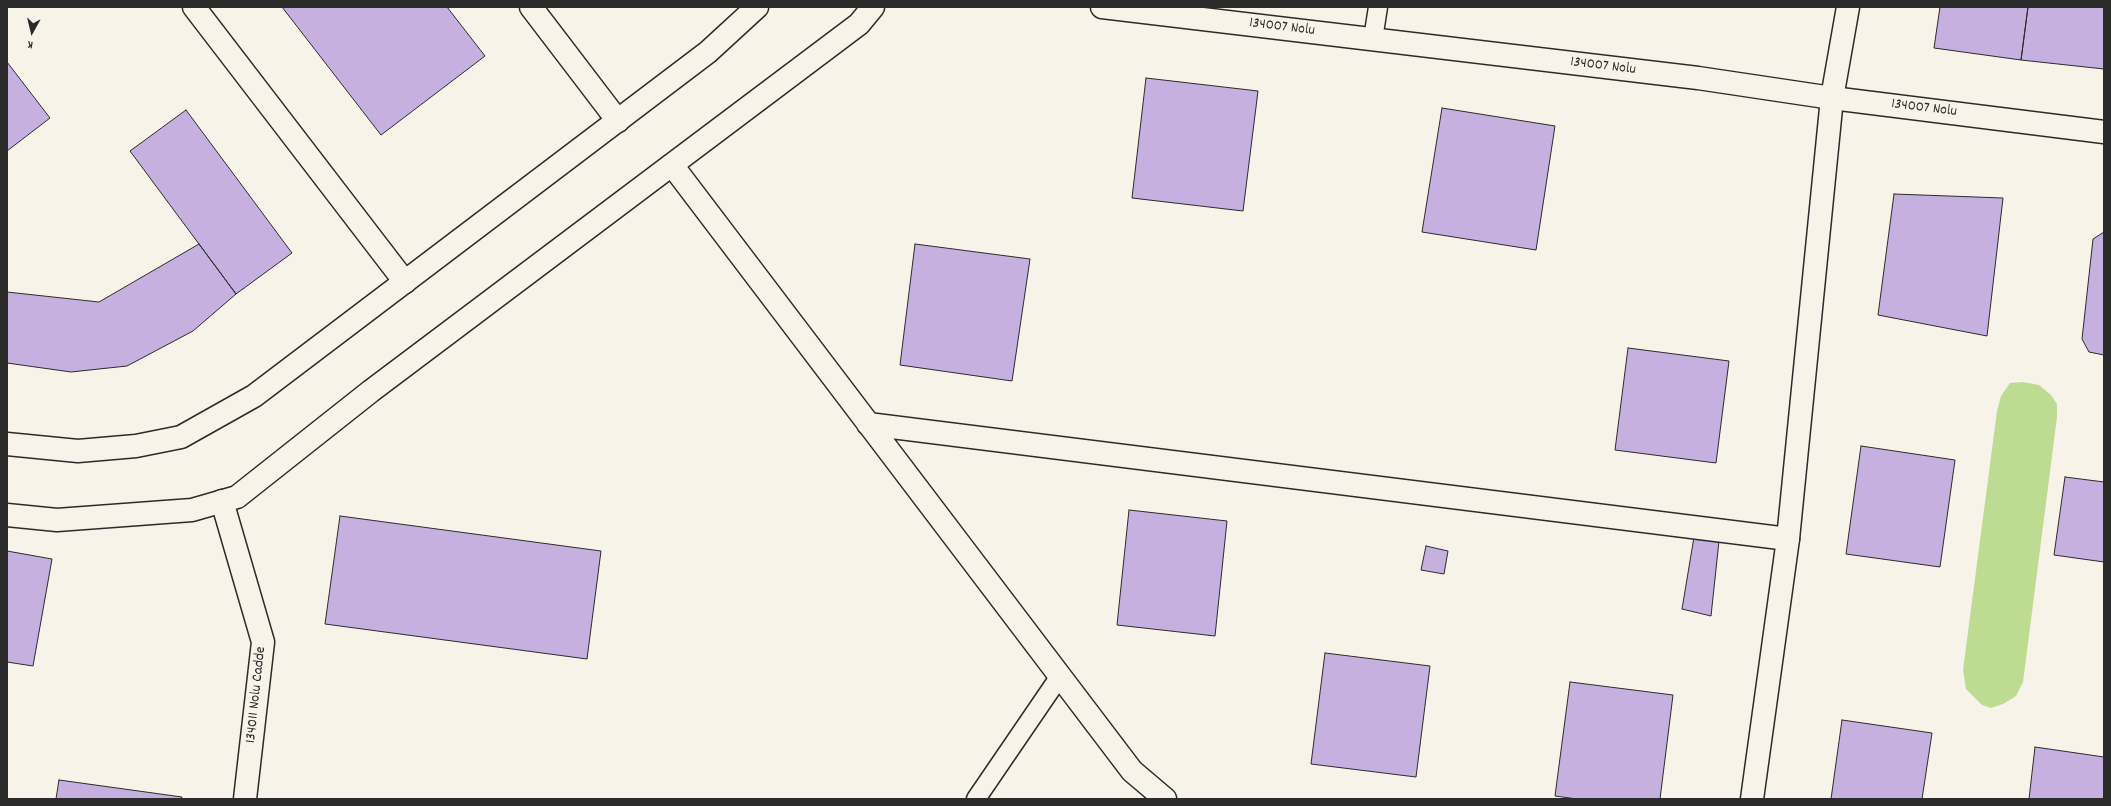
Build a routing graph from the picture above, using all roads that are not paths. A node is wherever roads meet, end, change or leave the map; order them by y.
1 (194, 7) edge
2 (531, 7) edge
3 (757, 7) edge
4 (873, 7) edge
5 (1102, 7) edge
6 (1378, 7) edge
7 (1848, 7) edge
8 (1373, 39) junction
9 (1832, 98) junction
10 (618, 121) junction
11 (2104, 132) edge
12 (672, 165) junction
13 (404, 282) junction
14 (868, 424) junction
15 (7, 444) edge
16 (222, 501) junction
17 (7, 515) edge
18 (1788, 539) junction
19 (1060, 676) junction
20 (245, 799) edge
21 (976, 799) edge
22 (1165, 799) edge
23 (1752, 799) edge

1 - 13 street
2 - 10 street
3 - 10 street
4 - 12 street
5 - 8 street, 134007 Nolu
6 - 8 lane
7 - 9 street
8 - 9 street, 134007 Nolu
9 - 11 street, 134007 Nolu
9 - 18 street
10 - 13 street
12 - 14 street
12 - 16 street
13 - 15 street
14 - 18 street
14 - 19 street
16 - 17 street
16 - 20 street, 134011 Nolu Cadde
18 - 23 street
19 - 21 lane
19 - 22 street

